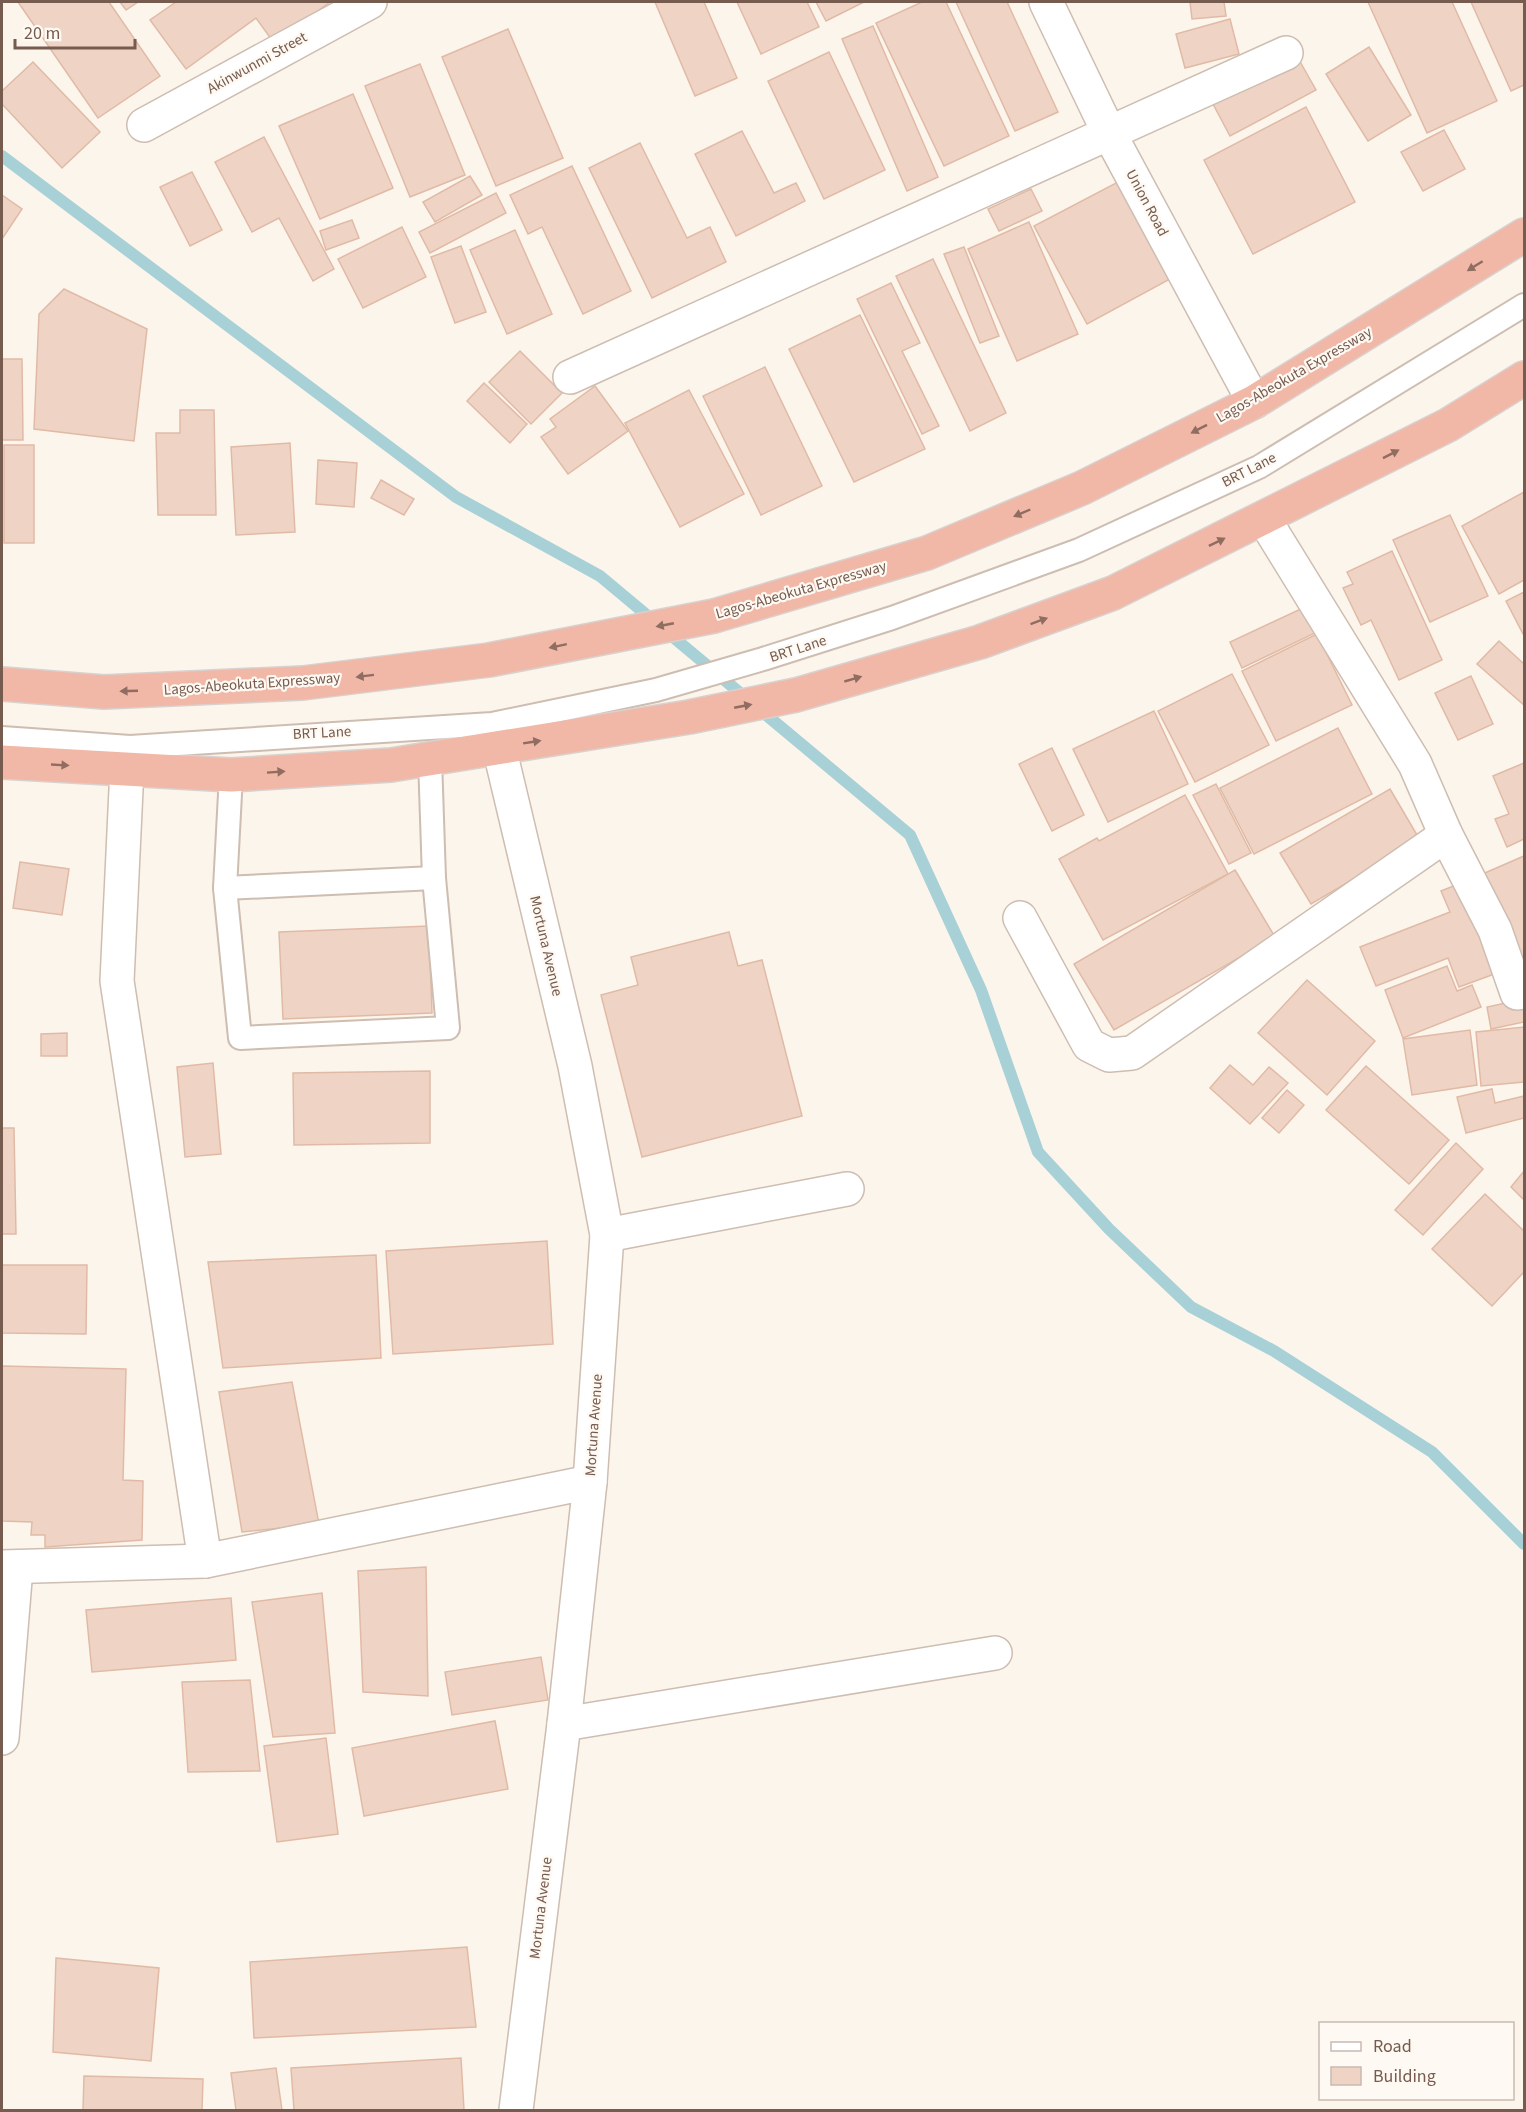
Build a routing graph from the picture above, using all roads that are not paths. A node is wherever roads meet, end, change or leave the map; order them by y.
1 (1046, 2) edge
2 (365, 3) edge
3 (1286, 53) dead end
4 (144, 125) dead end
5 (1108, 133) junction
6 (1524, 235) edge
7 (1524, 306) edge
8 (570, 377) dead end
9 (1524, 378) edge
10 (1254, 402) junction
11 (1264, 519) junction
12 (2, 684) edge
13 (2, 738) edge
14 (499, 747) junction
15 (430, 759) junction
16 (2, 762) edge
17 (127, 768) junction
18 (231, 775) junction
19 (1446, 835) junction
20 (434, 878) junction
21 (225, 888) junction
22 (1020, 918) dead end
23 (1524, 992) edge
24 (847, 1189) dead end
25 (607, 1235) junction
26 (590, 1482) junction
27 (205, 1561) junction
28 (9, 1568) edge
29 (996, 1653) dead end
30 (564, 1724) junction
31 (2, 1738) edge
32 (516, 2110) edge

1 - 5 street, Union Road
2 - 4 street, Akinwunmi Street
3 - 5 street
5 - 8 street
5 - 10 street, Union Road
6 -> 10 highway, Lagos-Abeokuta Expressway
7 - 13 lane, BRT Lane
11 -> 9 highway
10 -> 12 highway, Lagos-Abeokuta Expressway
14 -> 11 highway
11 - 19 street
14 - 15 highway
14 - 25 street, Mortuna Avenue
18 -> 15 highway
15 - 20 lane
16 -> 17 highway
17 - 18 highway
17 - 27 street
18 - 21 lane
19 - 22 street
19 - 23 street
20 - 21 lane
20 - 21 lane
24 - 25 street
25 - 26 street, Mortuna Avenue
26 - 27 street
26 - 30 street, Mortuna Avenue
27 - 28 street
28 - 31 street
29 - 30 street
30 - 32 street, Mortuna Avenue

